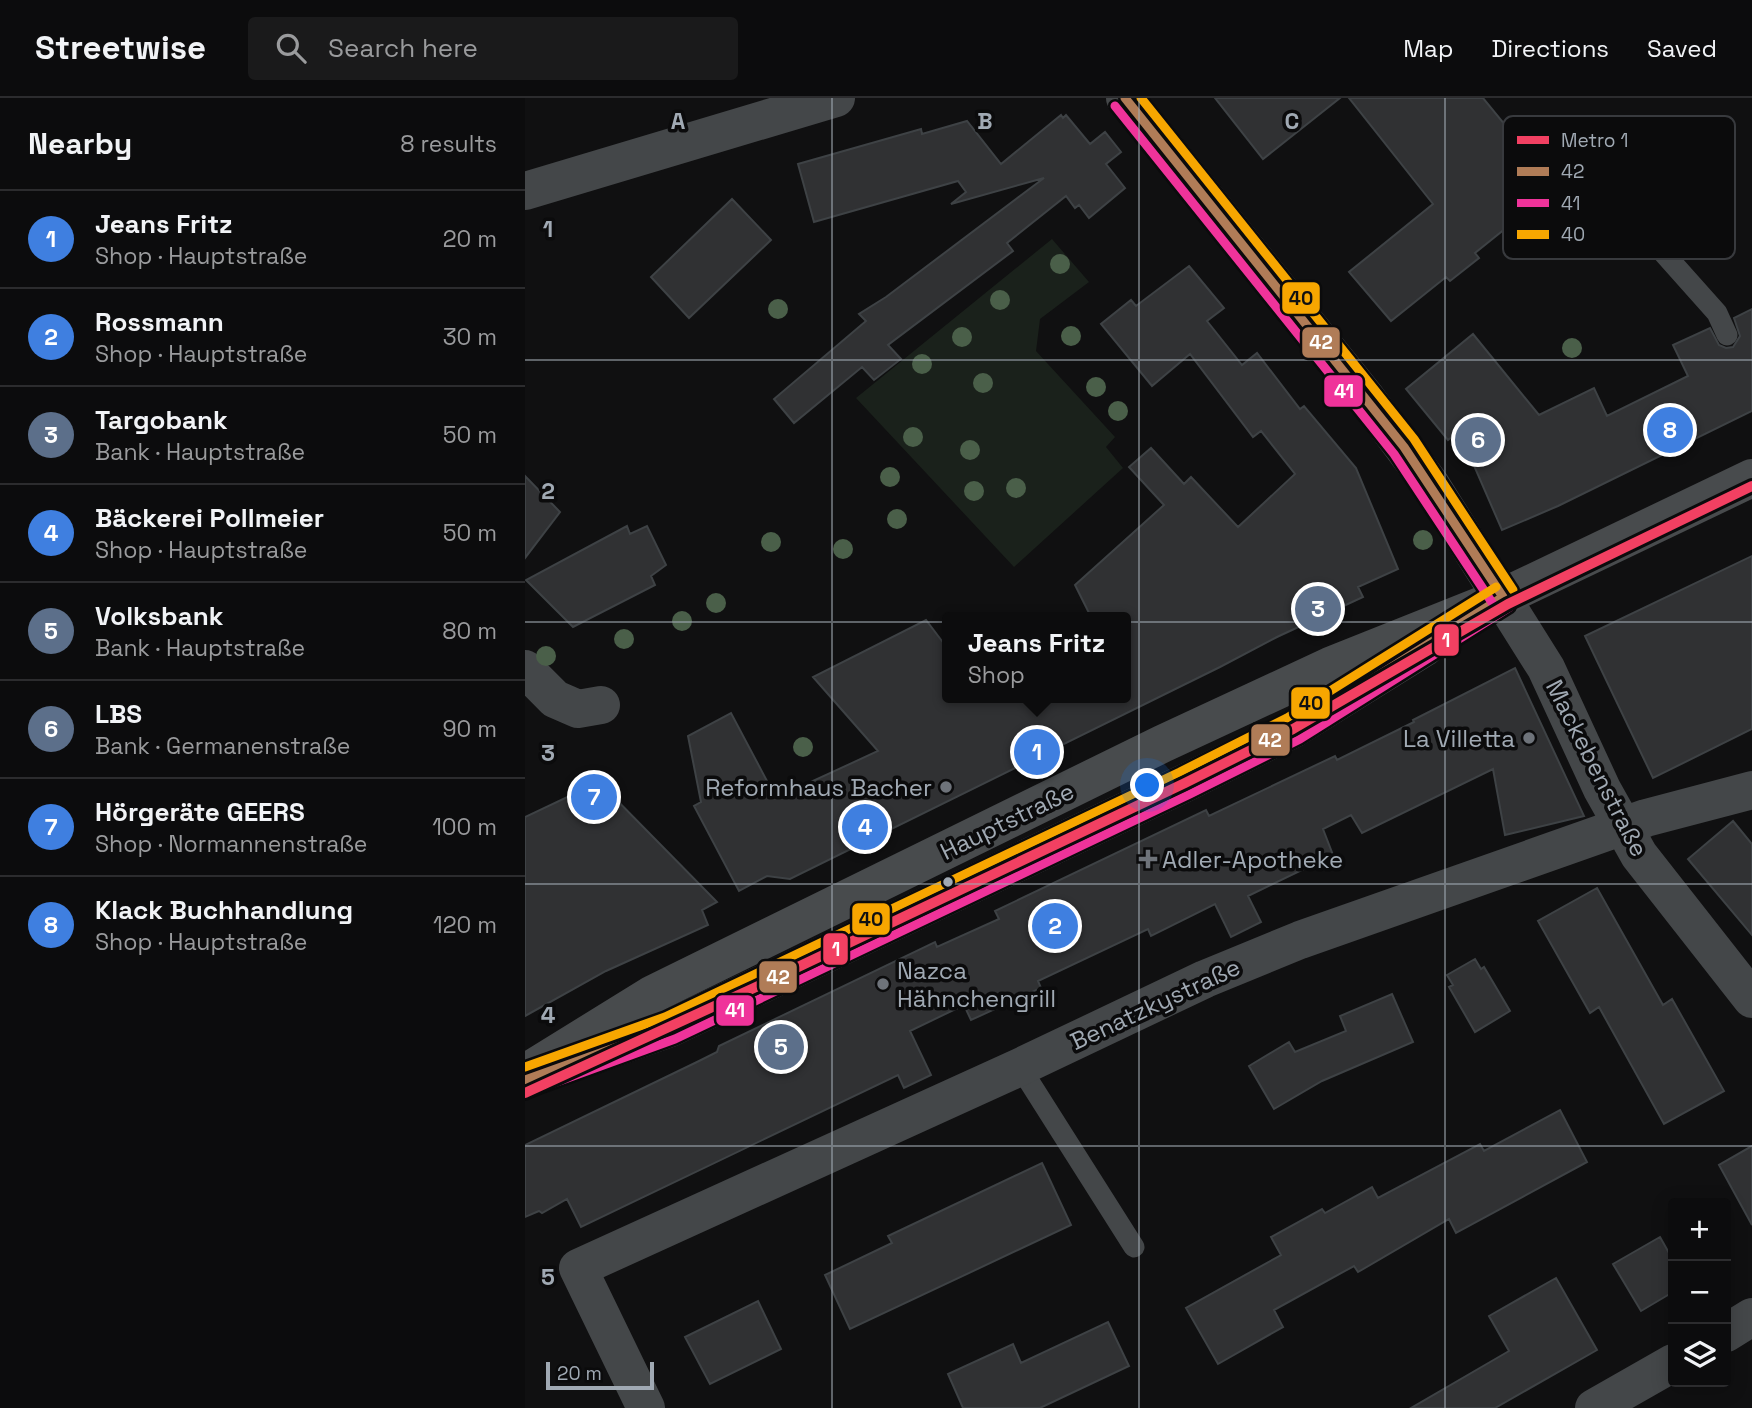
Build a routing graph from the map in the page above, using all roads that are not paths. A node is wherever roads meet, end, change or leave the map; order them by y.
1 (837, 98) edge
2 (1125, 98) edge
3 (525, 191) edge
4 (1669, 259) edge
5 (1727, 335) dead end
6 (1752, 478) edge
7 (1503, 597) junction
8 (525, 669) edge
9 (601, 705) dead end
10 (1752, 790) edge
11 (1623, 827) junction
12 (1752, 999) edge
13 (1020, 1067) junction
14 (525, 1073) edge
15 (525, 1080) edge
16 (1134, 1247) dead end
17 (1752, 1317) edge
18 (1731, 1330) edge
19 (1668, 1366) edge
20 (646, 1408) edge
21 (1594, 1408) edge

1 - 3 street
2 - 7 street, Mackebenstraße
4 - 5 lane
6 - 7 street, Hauptstraße
7 - 11 street, Mackebenstraße
7 - 14 street, Hauptstraße
7 - 15 street, Hauptstraße
8 - 9 street
10 - 11 street, Benatzkystraße
11 - 12 street, Mackebenstraße
11 - 13 street, Benatzkystraße
13 - 16 lane
13 - 20 street, Benatzkystraße
17 - 18 street
19 - 21 street

